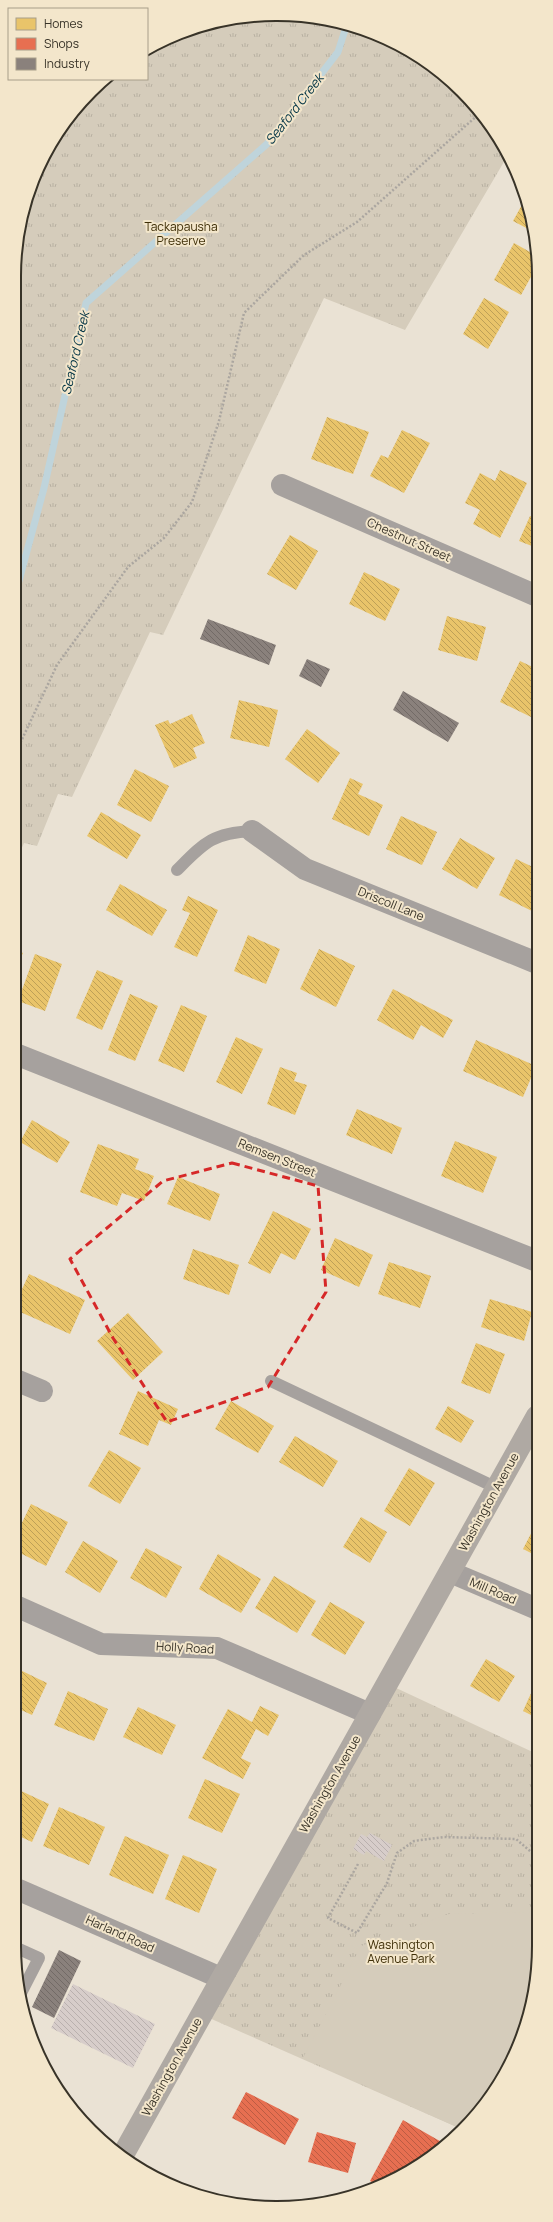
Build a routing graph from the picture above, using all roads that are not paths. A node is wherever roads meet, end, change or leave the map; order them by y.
1 (282, 485) dead end
2 (532, 594) edge
3 (252, 831) joint
4 (177, 870) dead end
5 (532, 961) edge
6 (21, 1056) edge
7 (532, 1259) edge
8 (271, 1381) dead end
9 (21, 1382) edge
10 (42, 1391) dead end
11 (532, 1425) edge
12 (497, 1488) junction
13 (450, 1572) junction
14 (532, 1607) edge
15 (21, 1608) edge
16 (370, 1714) junction
17 (21, 1891) edge
18 (21, 1950) edge
19 (221, 1978) junction
20 (24, 1986) edge
21 (125, 2151) edge

1 - 2 street, Chestnut Street
3 - 4 lane
3 - 5 street, Driscoll Lane
6 - 7 street, Remsen Street
8 - 12 lane
9 - 10 street
11 - 12 street, Washington Avenue
12 - 13 street, Washington Avenue
13 - 14 street, Mill Road
13 - 16 street, Washington Avenue
15 - 16 street, Holly Road
16 - 19 street, Washington Avenue
17 - 19 street, Harland Road
18 - 20 lane
19 - 21 street, Washington Avenue

